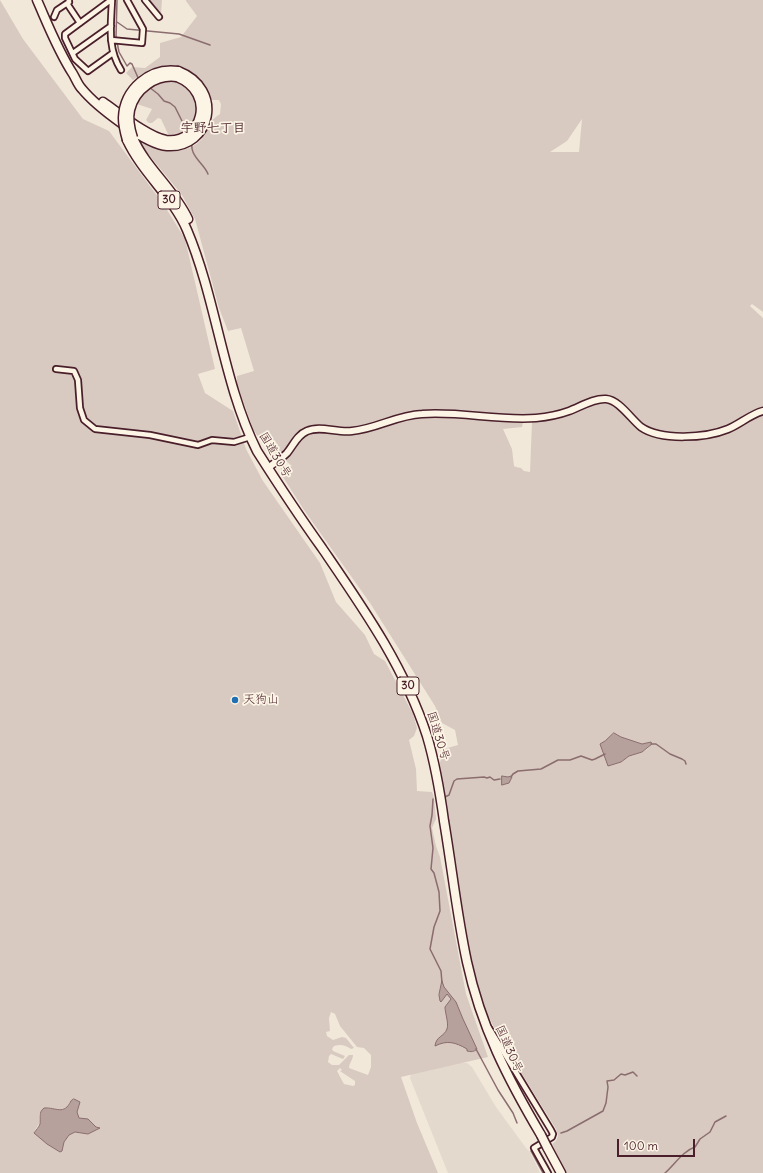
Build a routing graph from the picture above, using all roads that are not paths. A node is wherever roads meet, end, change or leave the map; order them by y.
1 (37, 0) edge
2 (111, 0) edge
3 (127, 0) edge
4 (146, 0) edge
5 (69, 1) edge
6 (159, 17) dead end
7 (54, 18) dead end
8 (80, 23) junction
9 (111, 26) junction
10 (115, 41) junction
11 (113, 53) junction
12 (73, 54) junction
13 (121, 70) dead end
14 (56, 369) dead end
15 (763, 411) edge
16 (250, 436) junction
17 (268, 468) junction
18 (485, 1027) junction
19 (548, 1173) edge
20 (561, 1173) edge

1 - 16 highway, 国道30号 / 30, bridge
2 - 8 street
2 - 9 street
3 - 10 street
4 - 6 street
5 - 7 street
5 - 8 street
8 - 12 street
9 - 10 street
9 - 12 street
10 - 11 street
11 - 12 street
11 - 13 street
14 - 16 street
15 - 17 street
16 - 17 highway, 国道30号 / 30
17 - 18 highway, 国道30号 / 30
18 - 19 street
18 - 20 highway, 国道30号 / 30, bridge

